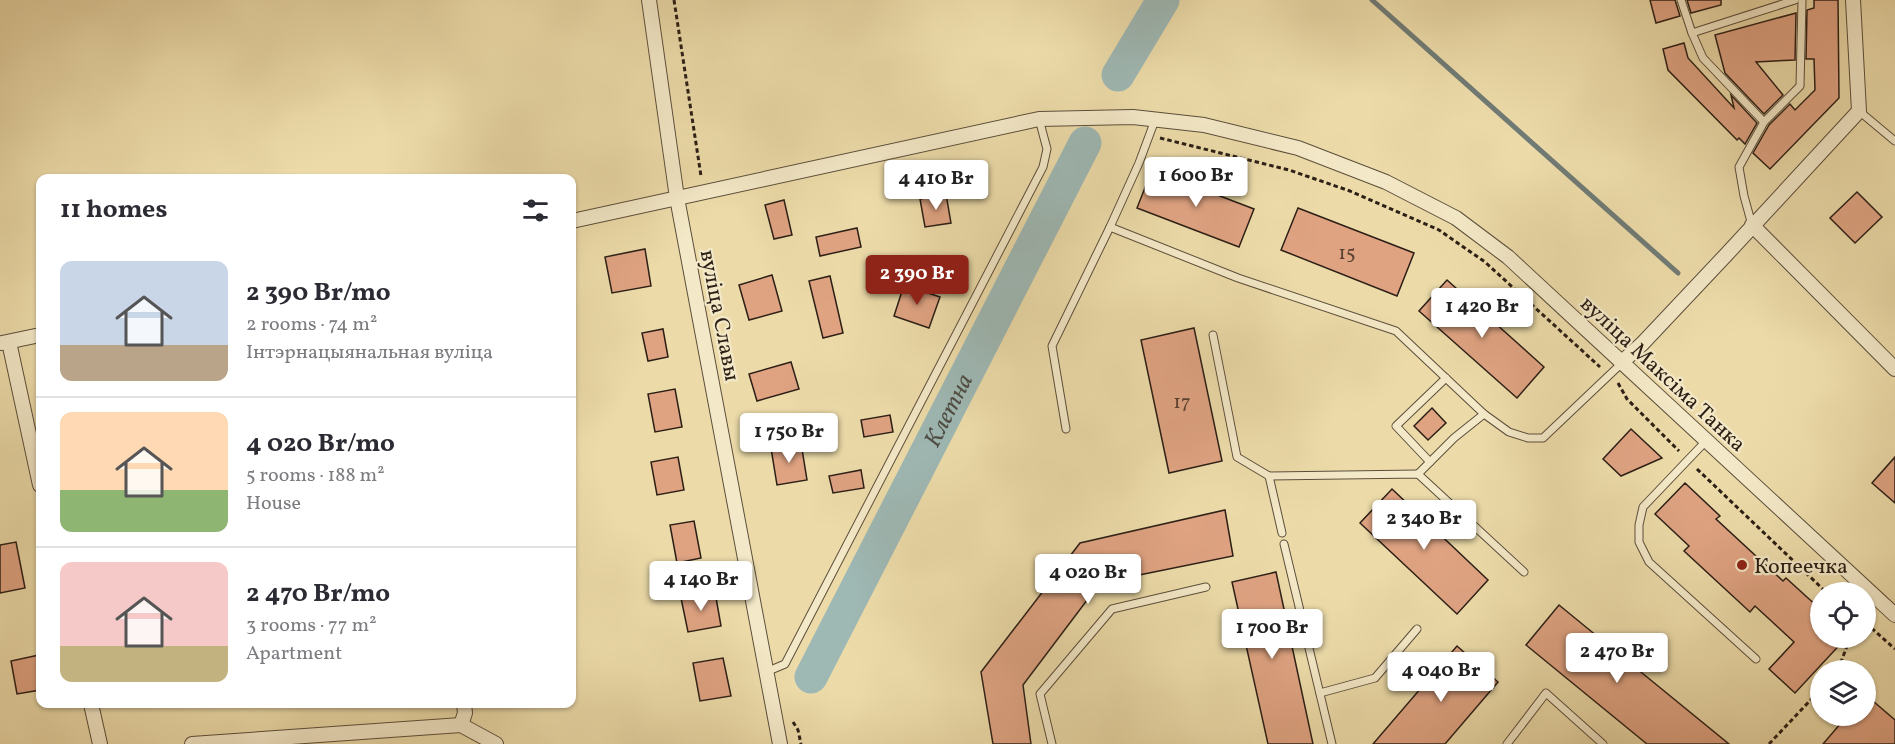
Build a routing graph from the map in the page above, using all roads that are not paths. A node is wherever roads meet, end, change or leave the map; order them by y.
1 (649, 0) edge
2 (1681, 0) edge
3 (1795, 0) edge
4 (1802, 0) edge
5 (1853, 0) edge
6 (1692, 33) junction
7 (1859, 111) junction
8 (1039, 119) junction
9 (1155, 120) junction
10 (1764, 122) junction
11 (1895, 141) edge
12 (677, 198) junction
13 (576, 220) edge
14 (1752, 225) junction
15 (1110, 227) junction
16 (1213, 335) dead end
17 (36, 336) edge
18 (4, 343) edge
19 (1622, 362) junction
20 (1895, 369) edge
21 (1446, 378) junction
22 (1484, 414) junction
23 (1066, 429) dead end
24 (1706, 441) junction
25 (1430, 462) junction
26 (36, 469) edge
27 (1418, 474) junction
28 (1269, 476) junction
29 (1282, 533) dead end
30 (1284, 544) dead end
31 (1524, 572) dead end
32 (1206, 587) dead end
33 (1895, 615) edge
34 (1417, 629) dead end
35 (1756, 659) dead end
36 (766, 672) junction
37 (1320, 693) junction
38 (92, 708) edge
39 (464, 708) edge
40 (461, 725) junction
41 (100, 744) edge
42 (192, 744) edge
43 (496, 744) edge
44 (780, 744) edge
45 (1052, 744) edge
46 (1332, 744) edge
47 (1507, 744) edge
48 (1604, 744) edge

1 - 12 street, вуліца Славы
2 - 6 lane
3 - 6 lane
4 - 10 lane
5 - 7 street
6 - 10 lane
7 - 11 lane
7 - 14 street
8 - 9 street, вуліца Максіма Танка
8 - 12 street, вуліца Максіма Танка
8 - 36 lane
9 - 15 lane
9 - 19 street, вуліца Максіма Танка
10 - 14 lane
12 - 13 street, вуліца Максіма Танка
12 - 36 street, вуліца Славы
14 - 19 street
14 - 20 street
15 - 21 lane
15 - 23 lane
16 - 28 lane
17 - 18 street
18 - 26 street
19 - 22 lane
19 - 24 street, вуліца Максіма Танка
21 - 22 lane
21 - 25 lane
22 - 25 lane
24 - 33 street, вуліца Максіма Танка
24 - 35 lane
25 - 27 lane
27 - 28 lane
27 - 31 lane
28 - 29 lane
30 - 37 lane
32 - 45 lane
34 - 37 lane
36 - 44 street, вуліца Славы
37 - 46 lane
38 - 41 street
39 - 40 street
40 - 42 street
40 - 43 street
47 - 48 lane

